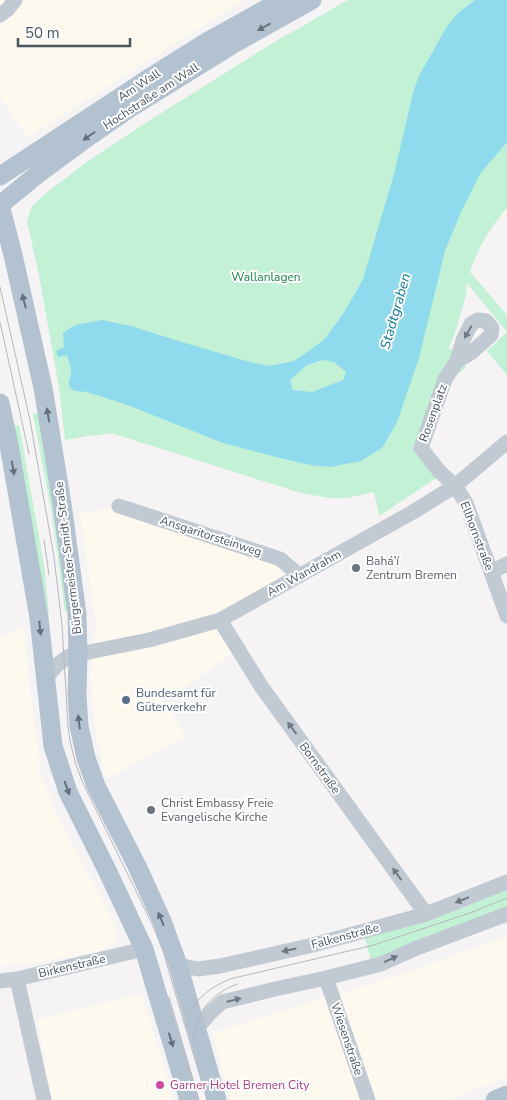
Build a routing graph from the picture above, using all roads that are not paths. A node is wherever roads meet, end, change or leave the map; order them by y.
1 (15, 0) edge
2 (282, 0) edge
3 (312, 0) edge
4 (0, 15) edge
5 (0, 176) edge
6 (0, 205) edge
7 (457, 361) dead end
8 (0, 403) edge
9 (507, 442) edge
10 (455, 486) junction
11 (119, 506) dead end
12 (507, 564) edge
13 (491, 572) junction
14 (299, 575) junction
15 (507, 616) edge
16 (220, 620) junction
17 (78, 654) junction
18 (45, 679) junction
19 (507, 882) edge
20 (426, 914) junction
21 (507, 914) edge
22 (144, 949) junction
23 (178, 965) junction
24 (326, 978) junction
25 (17, 979) junction
26 (0, 981) edge
27 (196, 1028) junction
28 (507, 1095) edge
29 (44, 1100) edge
30 (188, 1100) edge
31 (218, 1100) edge
32 (368, 1100) edge
33 (495, 1100) edge

1 - 4 street
2 - 5 main road, Am Wall
3 -> 6 main road, Hochstraße am Wall
17 -> 6 main road, Bürgermeister-Smidt-Straße
7 - 10 street, Rosenplatz
8 -> 18 main road
9 - 10 street, Am Wandrahm
10 - 13 street, Ellhornstraße
10 - 14 street, Am Wandrahm
11 - 14 street, Ansgaritorsteinweg
12 - 13 street
13 - 15 street, Ellhornstraße
14 - 16 street, Am Wandrahm
16 - 17 street, Am Wandrahm
20 -> 16 street, Bornstraße
17 - 18 street, Am Wandrahm
23 -> 17 main road, Bürgermeister-Smidt-Straße
18 -> 22 main road
19 -> 20 street, Falkenstraße
20 -> 23 street, Falkenstraße
24 -> 21 street
22 - 25 street, Birkenstraße
22 -> 30 main road
23 - 27 main road, Bürgermeister-Smidt-Straße
27 -> 24 street
24 - 32 street, Wiesenstraße
25 - 26 street, Birkenstraße
25 - 29 street
27 - 31 main road, Bürgermeister-Smidt-Straße
28 - 33 main road

